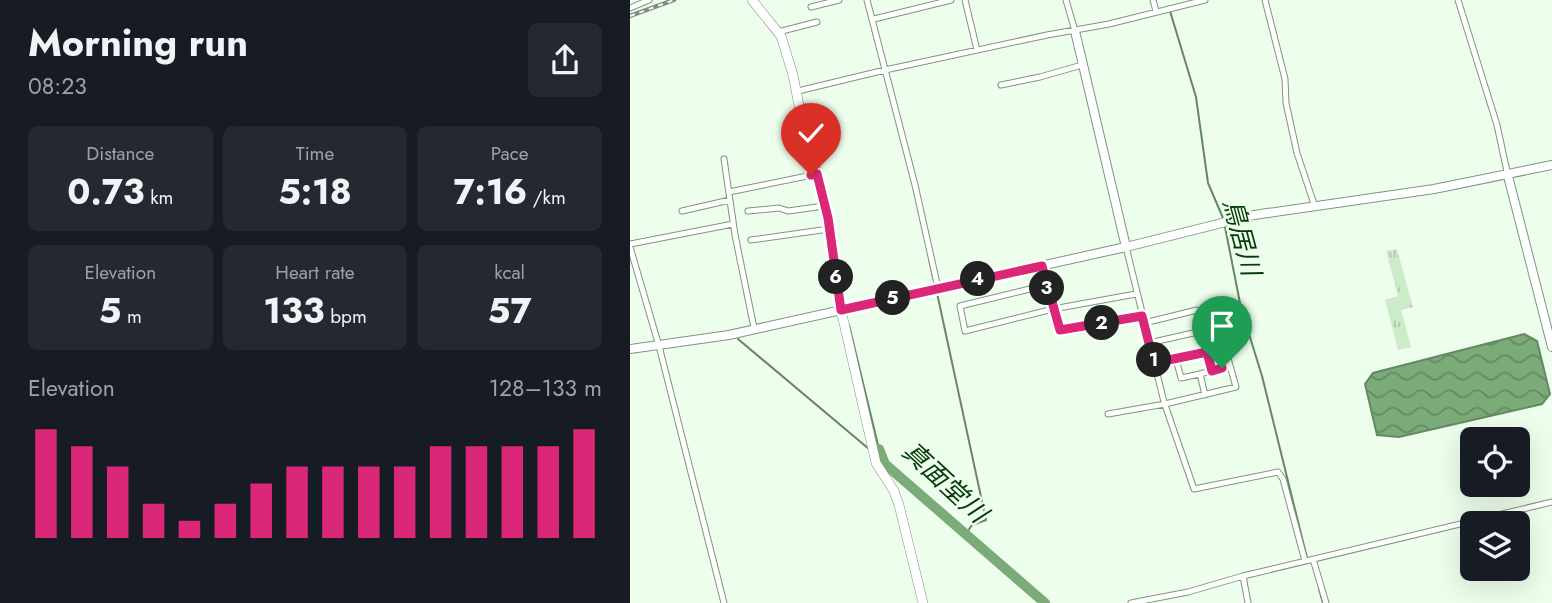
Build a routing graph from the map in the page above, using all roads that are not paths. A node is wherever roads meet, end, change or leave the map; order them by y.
1 (649, 0) edge
2 (752, 0) edge
3 (839, 0) edge
4 (867, 0) edge
5 (951, 0) edge
6 (965, 0) edge
7 (1066, 0) edge
8 (1153, 0) edge
9 (1204, 0) edge
10 (1265, 0) edge
11 (1458, 0) edge
12 (811, 7) dead end
13 (630, 8) edge
14 (1156, 11) junction
15 (874, 19) junction
16 (817, 22) dead end
17 (1076, 31) junction
18 (778, 32) junction
19 (977, 50) junction
20 (1082, 65) junction
21 (885, 70) junction
22 (1001, 85) dead end
23 (797, 91) junction
24 (724, 159) dead end
25 (1552, 165) edge
26 (817, 174) junction
27 (1508, 176) junction
28 (729, 192) junction
29 (730, 200) junction
30 (825, 206) junction
31 (1315, 207) junction
32 (682, 211) dead end
33 (748, 211) dead end
34 (733, 224) junction
35 (829, 229) junction
36 (751, 240) dead end
37 (630, 245) edge
38 (1126, 247) junction
39 (1042, 266) junction
40 (1046, 285) junction
41 (938, 288) junction
42 (1136, 294) junction
43 (1053, 309) junction
44 (841, 310) junction
45 (1142, 316) junction
46 (1217, 319) dead end
47 (1144, 323) junction
48 (754, 328) junction
49 (1202, 331) junction
50 (1149, 343) junction
51 (659, 346) junction
52 (1552, 347) edge
53 (630, 349) edge
54 (1207, 352) junction
55 (1176, 359) junction
56 (1154, 363) junction
57 (1222, 368) dead end
58 (1212, 371) junction
59 (1200, 374) junction
60 (1205, 394) junction
61 (1165, 404) junction
62 (1108, 414) dead end
63 (1552, 502) edge
64 (1313, 559) junction
65 (1305, 561) junction
66 (1242, 576) junction
67 (724, 603) edge
68 (923, 603) edge
69 (1131, 603) edge
70 (1248, 603) edge
71 (1326, 603) edge

1 - 13 street
2 - 18 main road
3 - 12 street
4 - 15 street
5 - 15 street
6 - 19 street
7 - 17 street
8 - 14 street
9 - 14 street
10 - 31 street
11 - 27 street
14 - 17 street
15 - 21 street
16 - 18 street
17 - 19 street
17 - 20 street
18 - 23 main road
19 - 21 street
20 - 22 street
20 - 38 street
21 - 23 street
21 - 41 street
23 - 26 main road
24 - 28 street
25 - 27 street
26 - 28 street
26 - 30 main road
27 - 31 street
27 - 52 street
28 - 29 street
29 - 32 street
29 - 34 street
30 - 33 street
30 - 35 main road
31 - 38 street
34 - 37 street
34 - 48 street
35 - 36 street
35 - 44 main road
37 - 51 street
38 - 39 street
38 - 42 street
39 - 40 street
39 - 41 street
40 - 43 street
40 - 43 street
41 - 44 street
42 - 43 street
42 - 45 street
43 - 45 street
44 - 48 street
44 - 68 main road
45 - 47 street
46 - 60 street
47 - 49 street
47 - 50 street
48 - 51 street
49 - 50 street
49 - 54 street
50 - 56 street
51 - 53 street
51 - 67 street
54 - 55 street
54 - 58 street
55 - 56 street
55 - 59 street
56 - 61 street
57 - 58 street
58 - 59 street
59 - 60 street
60 - 61 street
61 - 62 street
61 - 65 street
63 - 64 street
64 - 65 street
64 - 71 street
65 - 66 street
66 - 69 street
66 - 70 street

